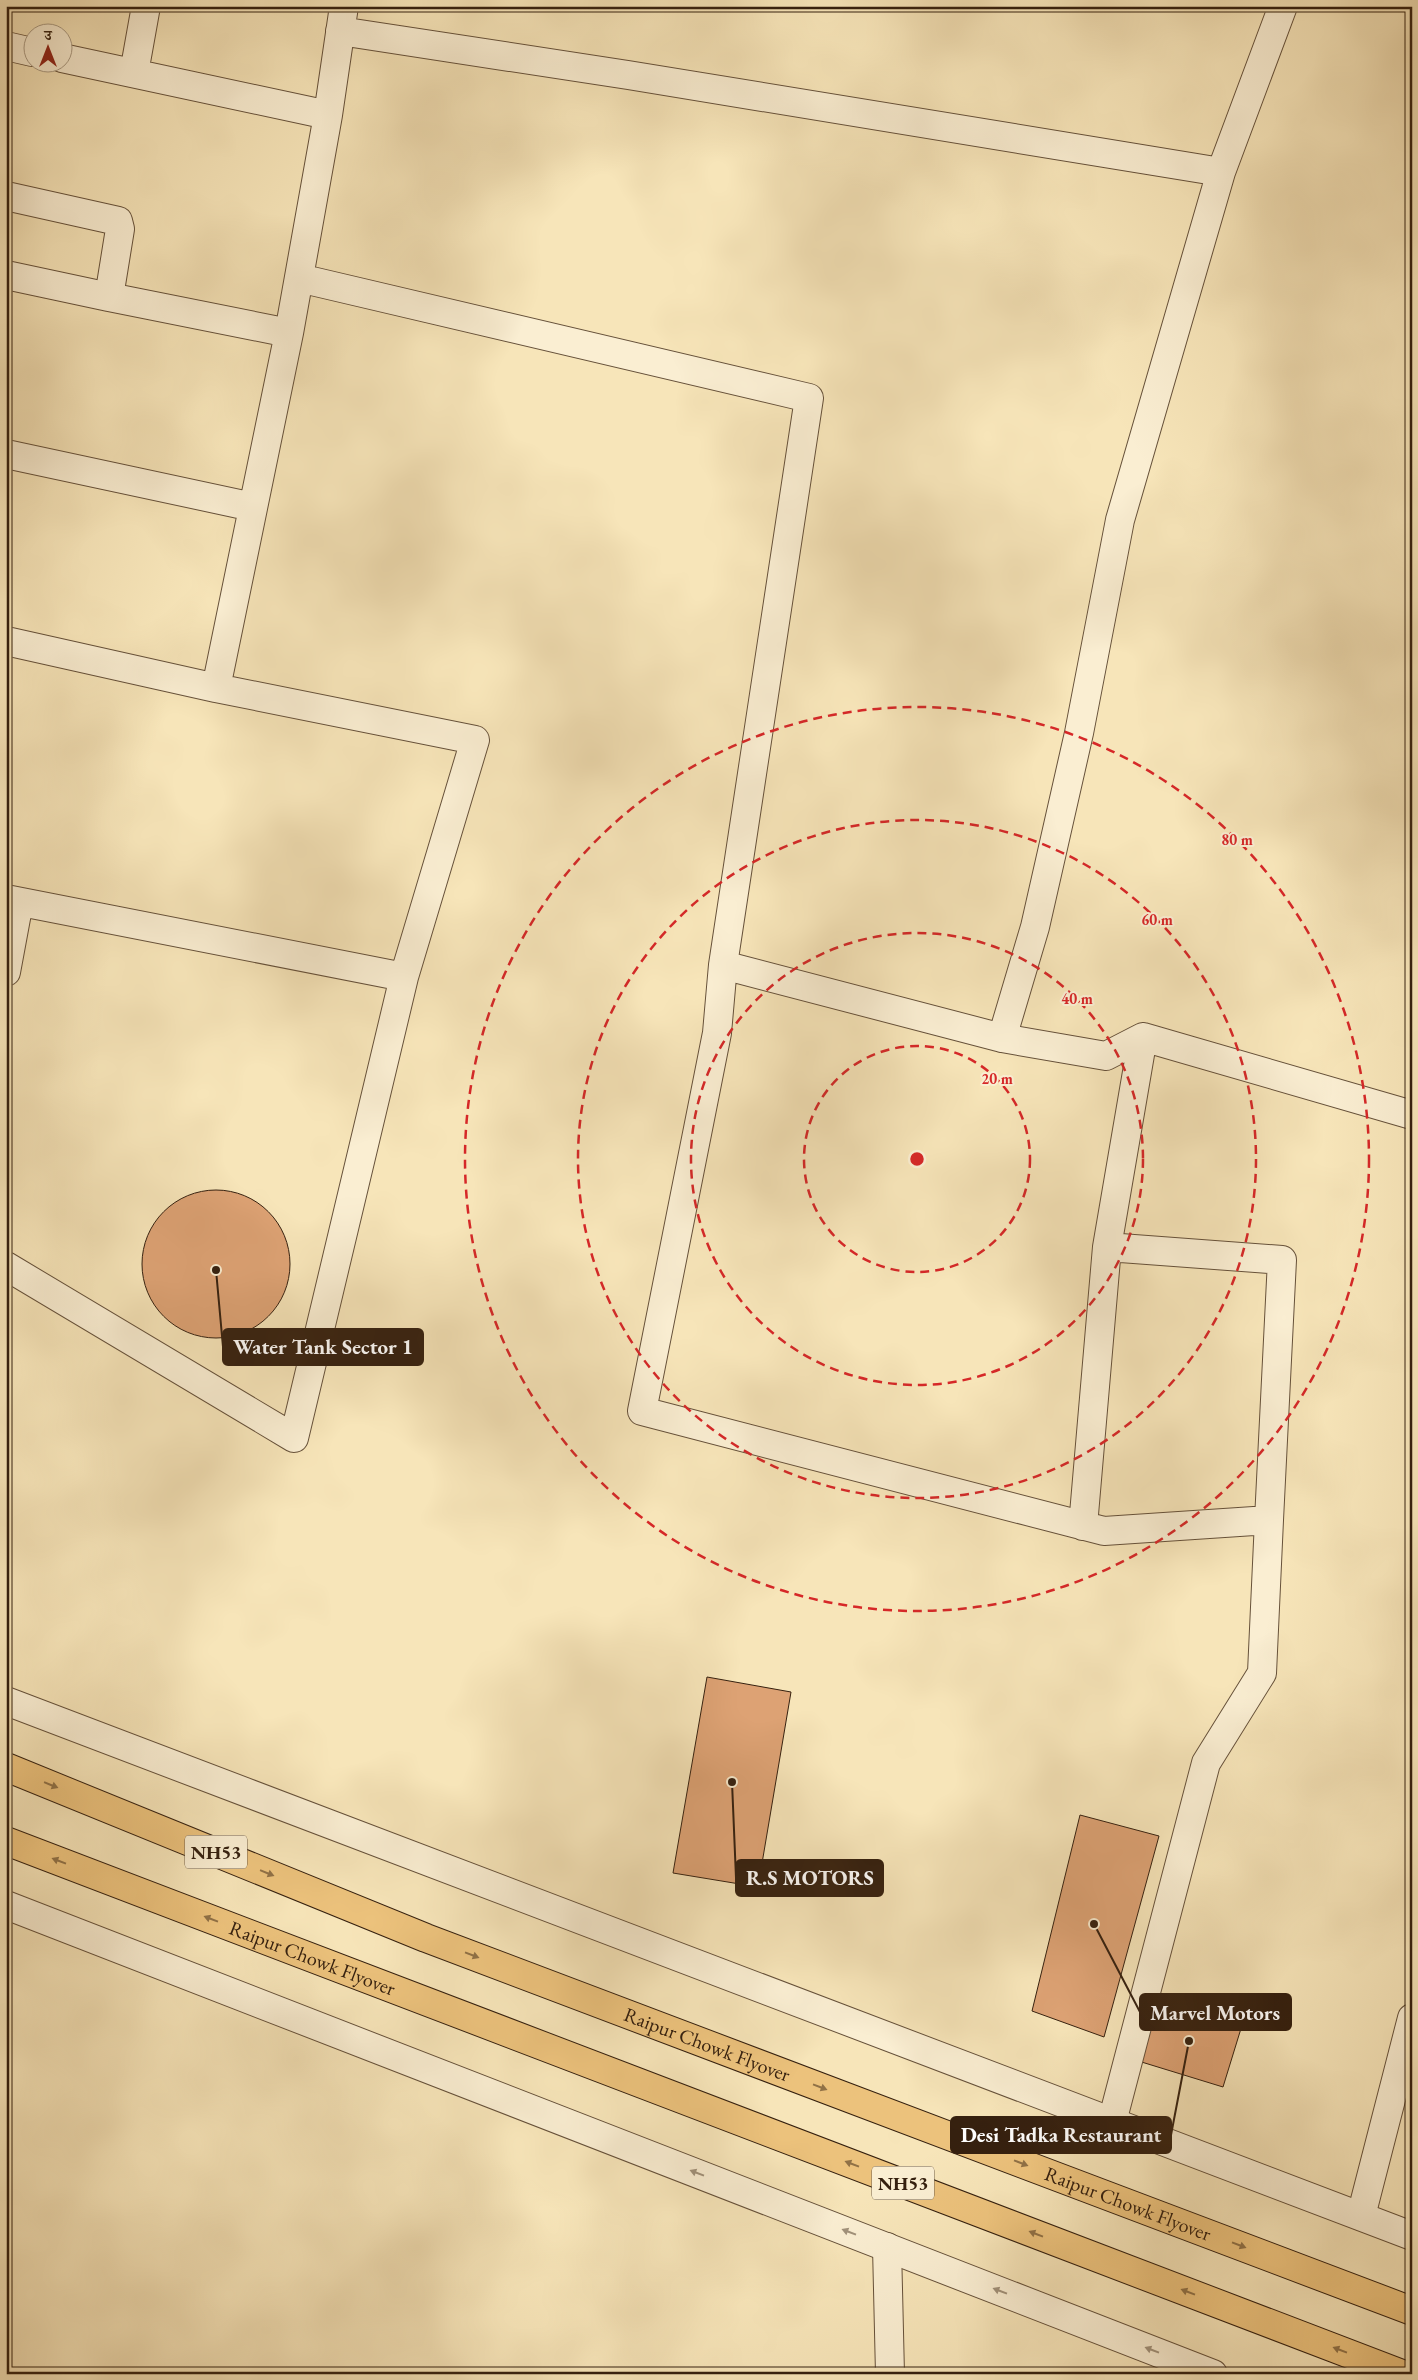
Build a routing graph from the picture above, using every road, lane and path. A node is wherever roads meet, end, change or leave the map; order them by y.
1 (146, 6) edge
2 (1283, 6) edge
3 (342, 19) edge
4 (6, 46) edge
5 (22, 50) edge
6 (72, 60) edge
7 (134, 74) junction
8 (328, 115) junction
9 (1221, 172) junction
10 (6, 196) edge
11 (6, 275) edge
12 (299, 278) junction
13 (108, 297) junction
14 (289, 333) junction
15 (6, 454) edge
16 (253, 507) junction
17 (6, 641) edge
18 (216, 688) junction
19 (12, 900) edge
20 (723, 965) junction
21 (6, 972) edge
22 (404, 977) junction
23 (1143, 1037) junction
24 (1002, 1038) junction
25 (1412, 1115) edge
26 (1107, 1247) junction
27 (6, 1266) edge
28 (1269, 1520) junction
29 (1083, 1526) junction
30 (6, 1701) edge
31 (6, 1767) edge
32 (6, 1841) edge
33 (6, 1905) edge
34 (1412, 2018) edge
35 (1112, 2122) junction
36 (1361, 2216) junction
37 (1412, 2236) edge
38 (887, 2247) junction
39 (1412, 2311) edge
40 (890, 2374) edge
41 (1213, 2374) edge
42 (1402, 2374) edge

1 - 7 street
2 - 9 street
3 - 8 street
3 - 9 street
4 - 5 street
6 - 7 street
7 - 8 street
8 - 12 street
9 - 24 street
10 - 13 street
11 - 13 street
12 - 14 street
12 - 20 street
13 - 14 street
14 - 16 street
15 - 16 street
16 - 18 street
17 - 18 street
18 - 22 street
19 - 21 street
19 - 22 street
20 - 24 street
20 - 29 street
22 - 27 street
23 - 24 street
23 - 25 street
23 - 26 street
26 - 28 street
26 - 29 street
28 - 29 street
28 - 35 street
30 - 35 street
31 -> 39 highway, Raipur Chowk Flyover / NH53
42 -> 32 highway, Raipur Chowk Flyover / NH53
38 -> 33 street
34 - 36 street
35 - 36 street
36 - 37 street
38 - 40 street
41 -> 38 street

